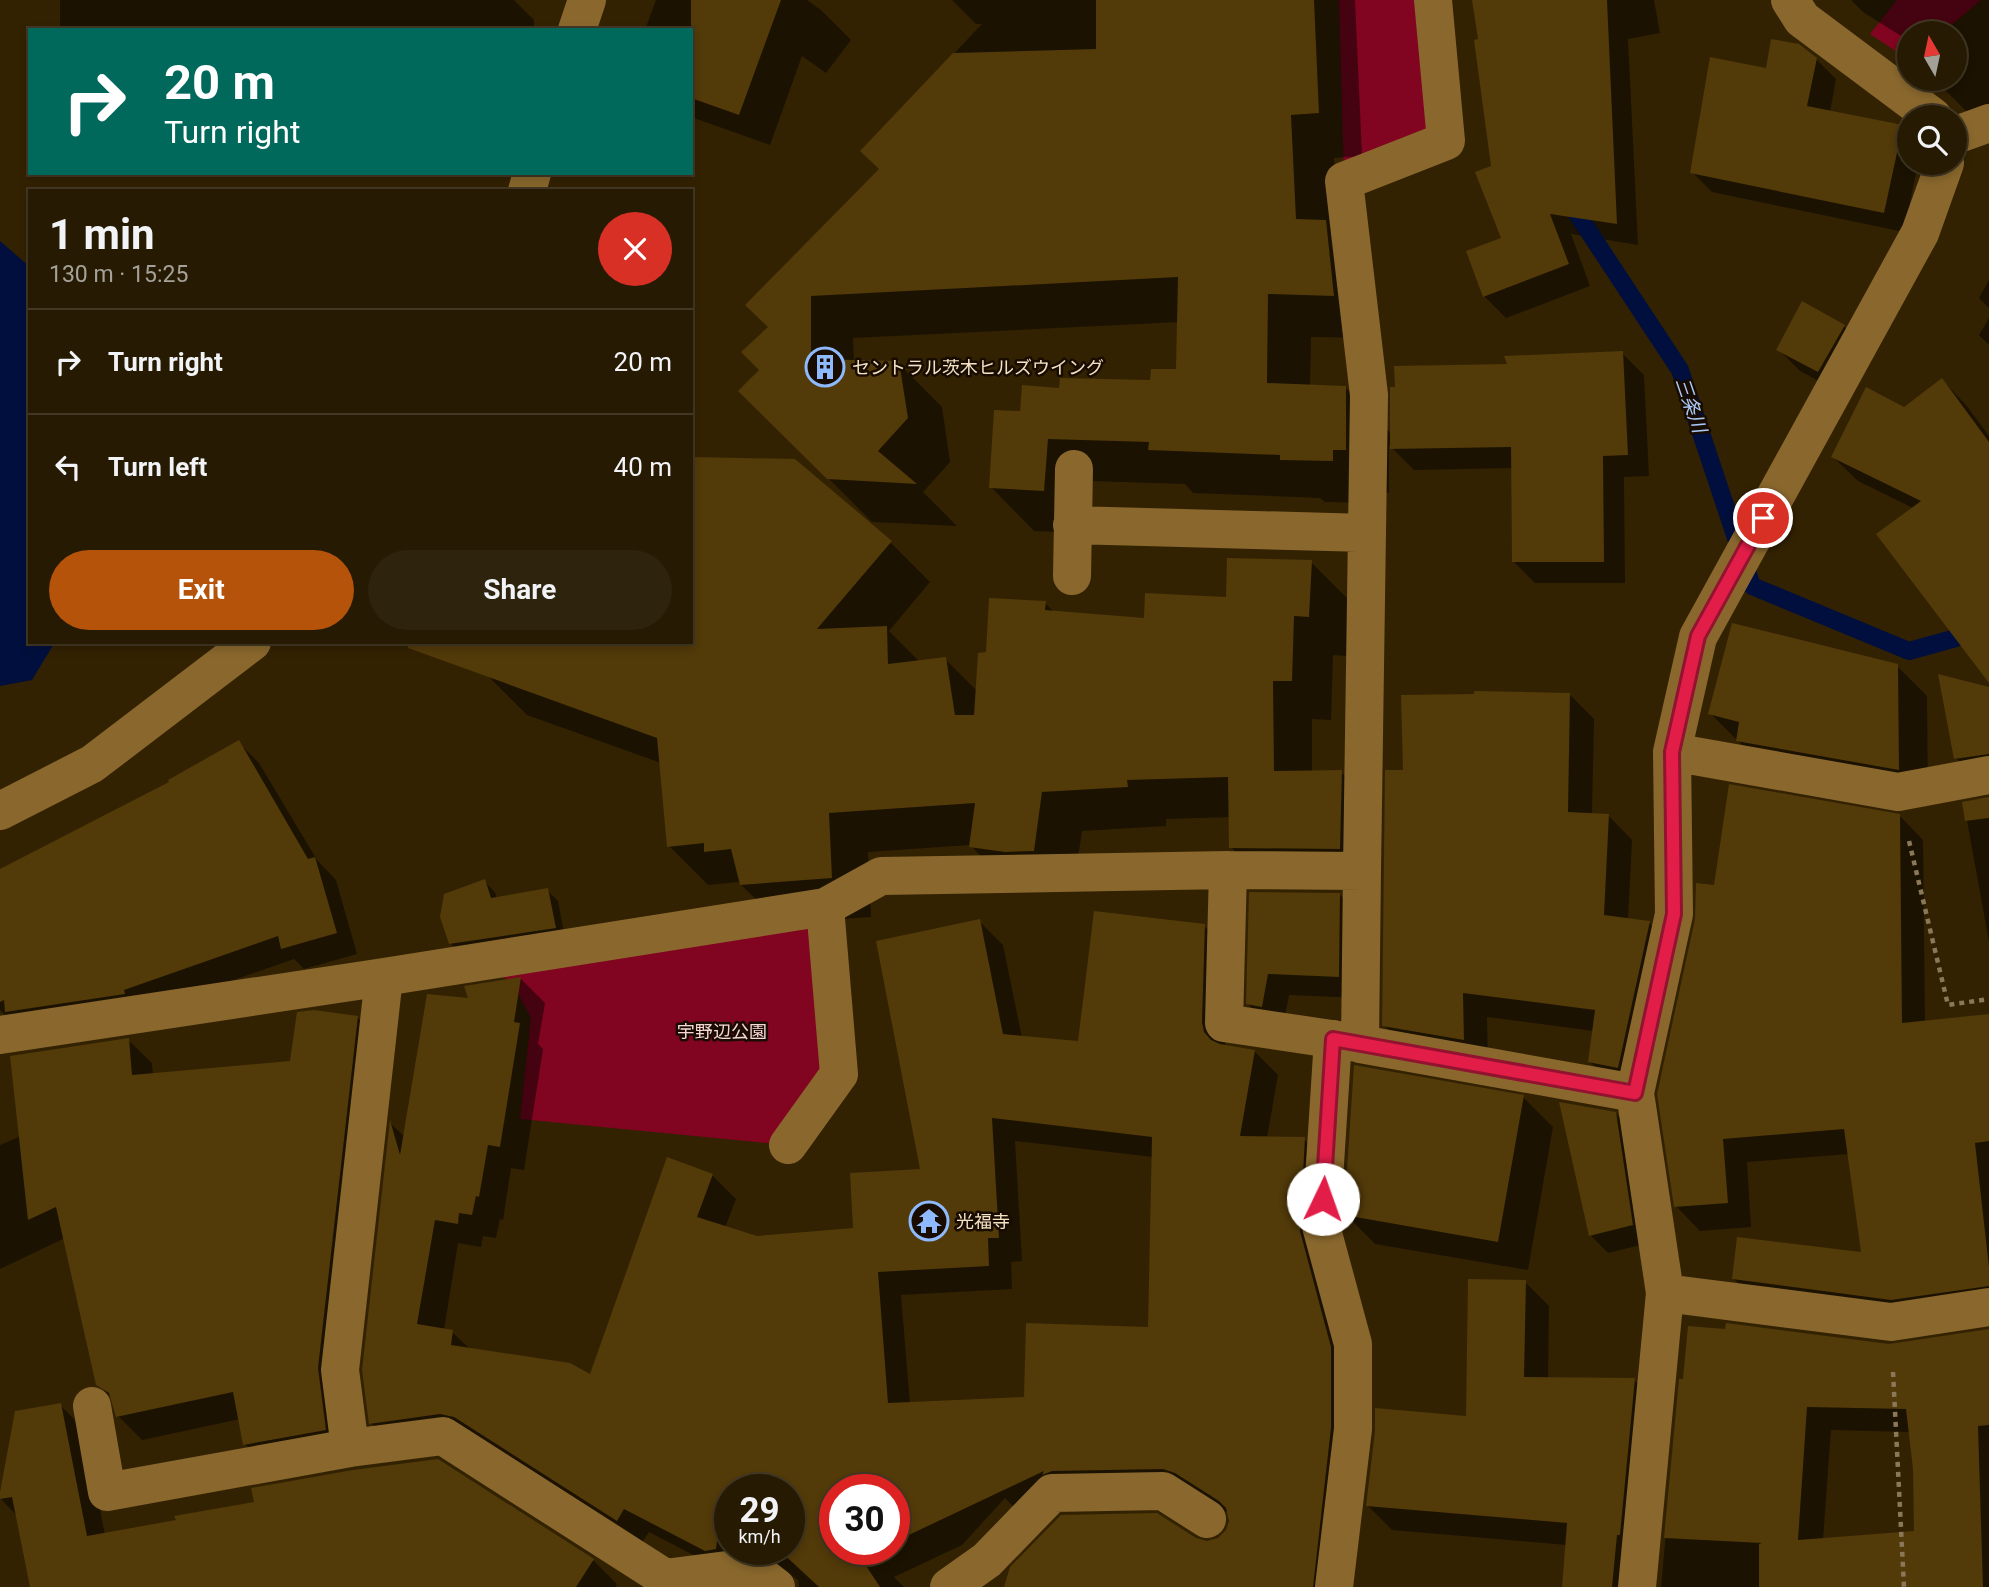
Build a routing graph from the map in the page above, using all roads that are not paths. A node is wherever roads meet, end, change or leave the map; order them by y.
1 (587, 0) edge
2 (1433, 0) edge
3 (1790, 0) edge
4 (578, 28) edge
5 (1915, 105) edge
6 (1941, 175) edge
7 (1074, 469) dead end
8 (1072, 525) junction
9 (1367, 533) junction
10 (1072, 576) dead end
11 (249, 644) edge
12 (1672, 752) junction
13 (1989, 775) edge
14 (0, 811) edge
15 (1228, 870) junction
16 (1362, 870) junction
17 (825, 907) junction
18 (384, 977) junction
19 (0, 1035) edge
20 (1346, 1041) junction
21 (1635, 1093) junction
22 (788, 1145) dead end
23 (1665, 1293) junction
24 (1989, 1307) edge
25 (92, 1406) dead end
26 (350, 1448) junction
27 (1207, 1519) dead end
28 (650, 1582) edge
29 (776, 1587) edge
30 (949, 1587) edge
31 (1334, 1587) edge
32 (1637, 1587) edge

1 - 4 street
2 - 9 street
3 - 5 street
6 - 12 street
7 - 8 street
8 - 9 street
8 - 10 street
9 - 16 street
11 - 14 street
12 - 13 street
12 - 21 street
15 - 16 street
15 - 17 street
15 - 20 street
16 - 20 street
17 - 18 street
17 - 22 street
18 - 19 street
18 - 26 street
20 - 21 street
20 - 31 street
21 - 23 street
23 - 24 street
23 - 32 street
25 - 26 street
26 - 28 street
27 - 30 street
28 - 29 street

